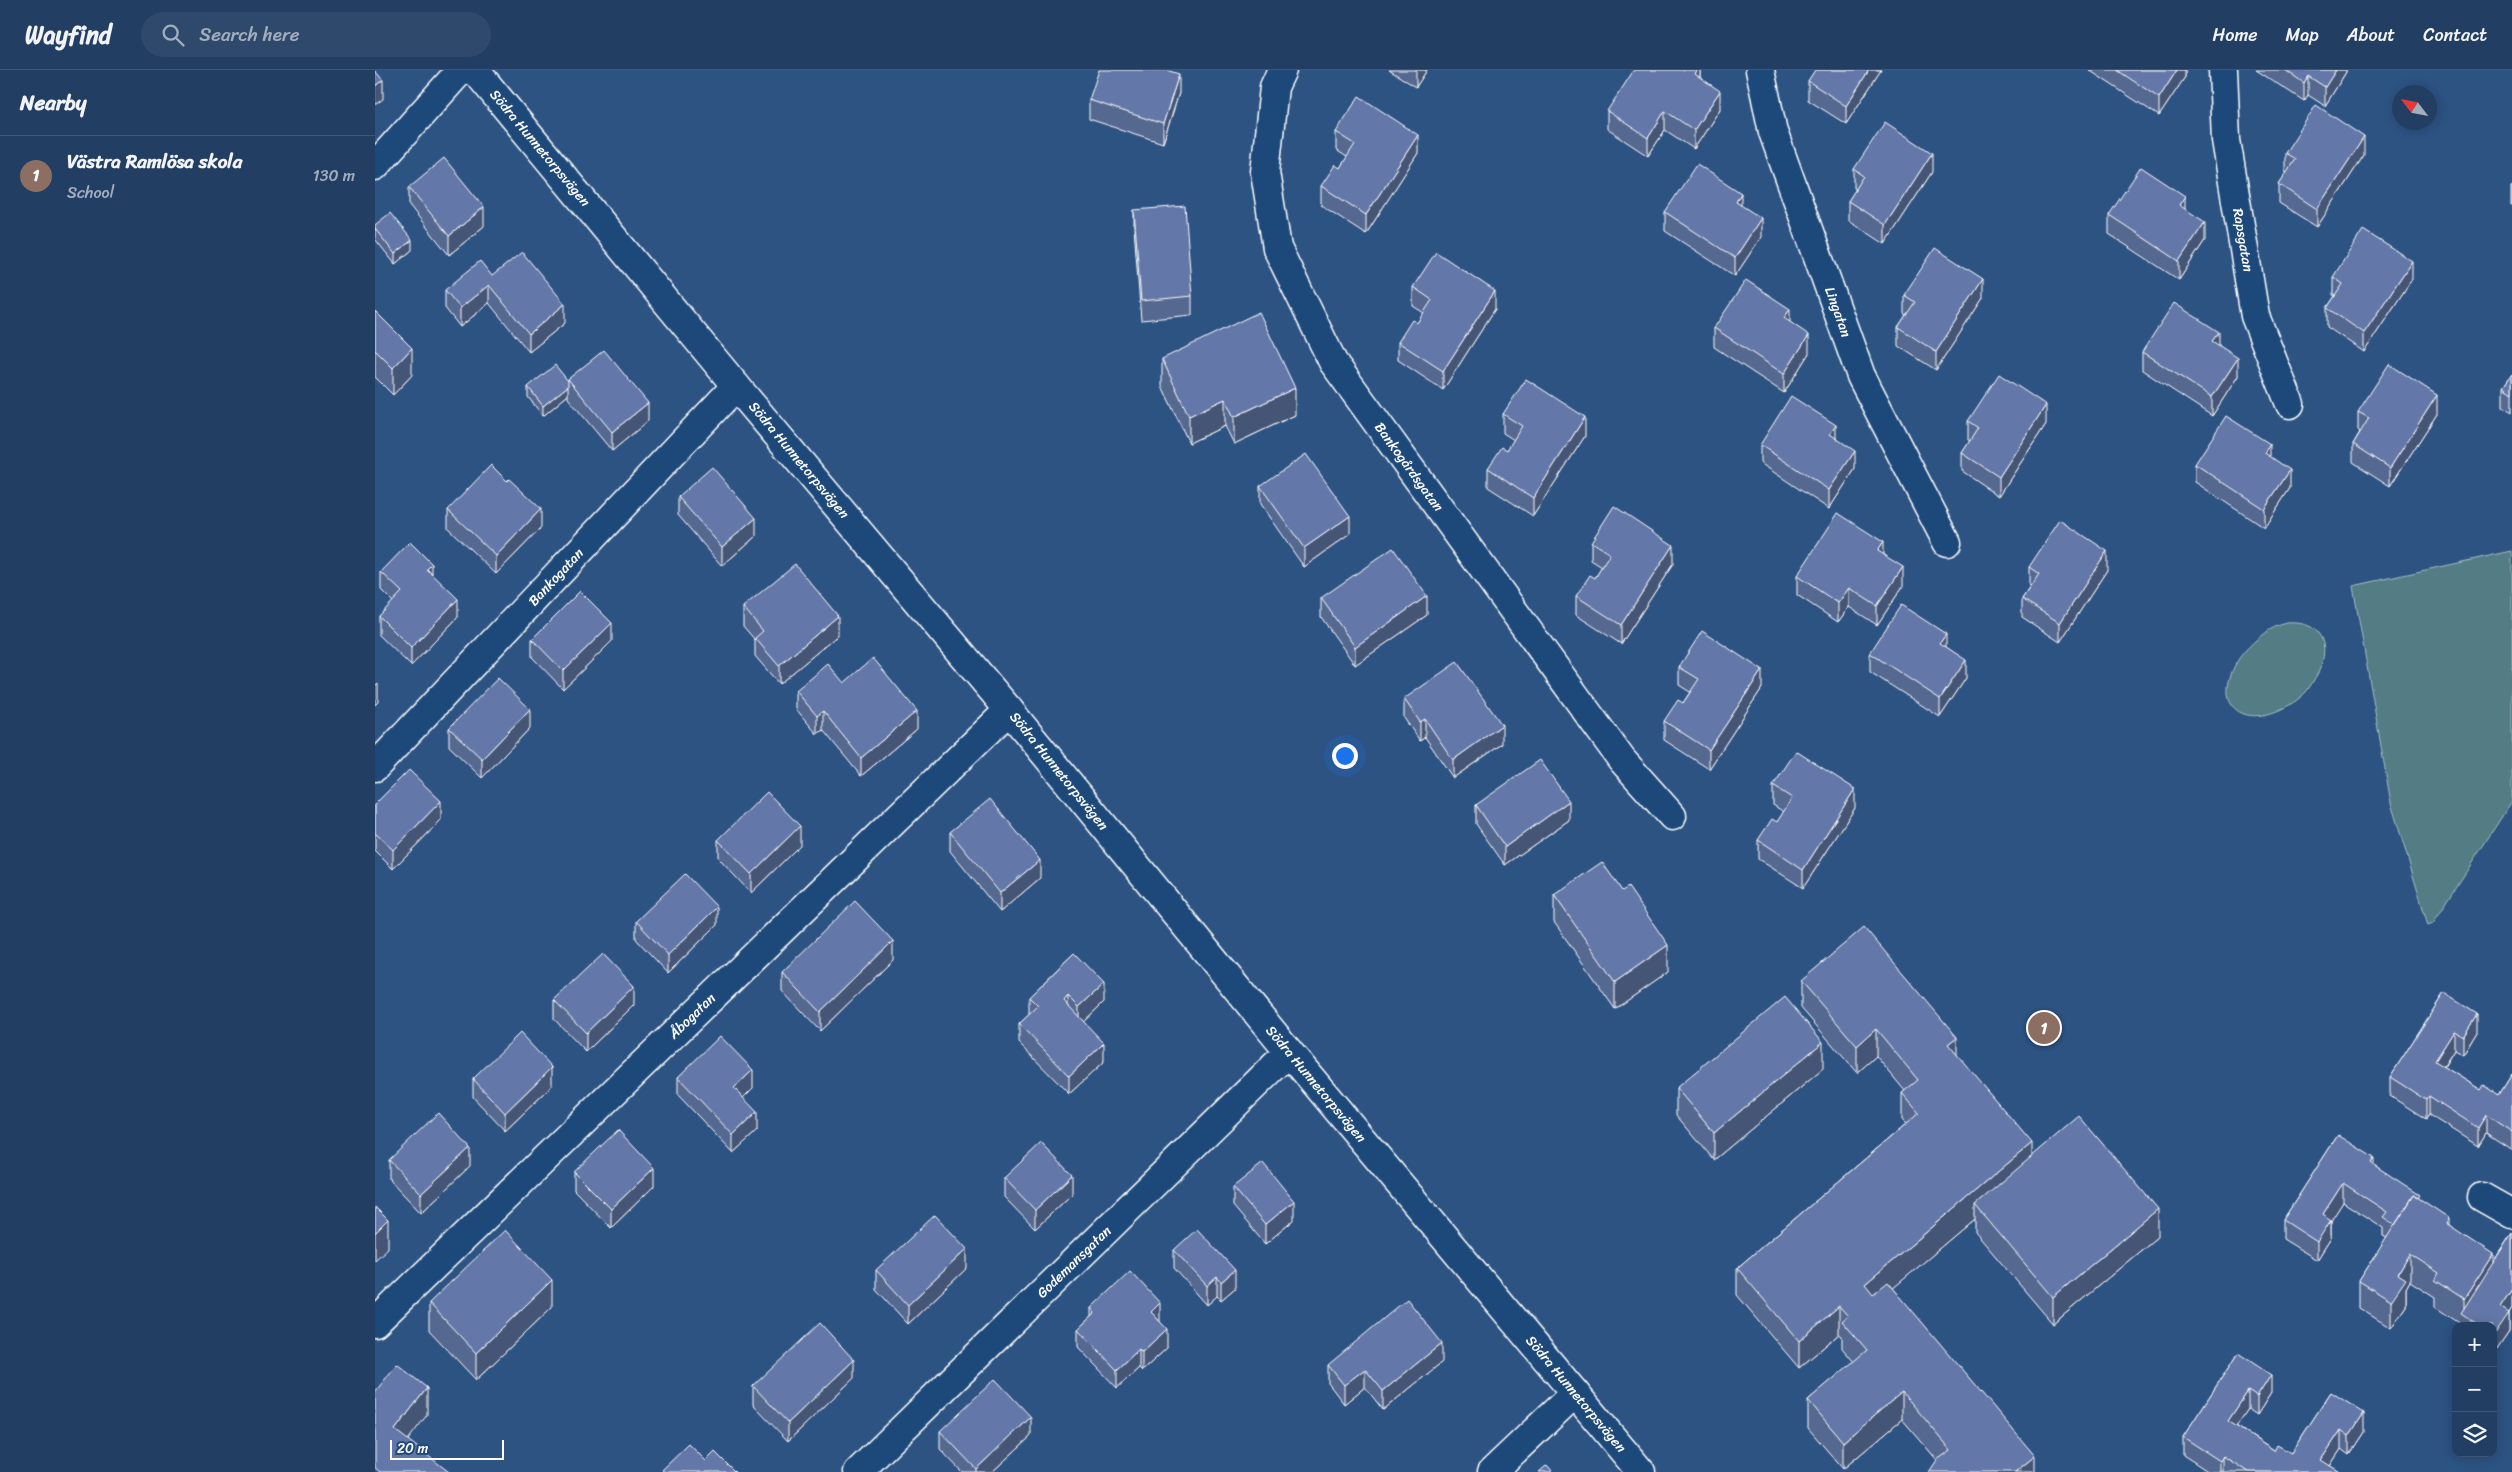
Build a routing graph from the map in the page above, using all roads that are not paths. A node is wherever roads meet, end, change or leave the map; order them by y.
1 (461, 70) edge
2 (475, 70) edge
3 (1282, 70) edge
4 (1760, 70) edge
5 (2223, 70) edge
6 (375, 166) edge
7 (736, 386) junction
8 (2290, 404) dead end
9 (1947, 542) dead end
10 (1009, 710) junction
11 (375, 767) edge
12 (1673, 816) dead end
13 (1289, 1052) junction
14 (2482, 1198) dead end
15 (2512, 1214) edge
16 (375, 1323) edge
17 (1575, 1393) junction
18 (858, 1472) edge
19 (1492, 1472) edge
20 (1641, 1472) edge

1 - 6 street
2 - 7 street, Södra Hunnetorpsvägen
3 - 12 street, Bankogårdsgatan
4 - 9 street, Lingatan
5 - 8 street, Rapsgatan
7 - 10 street, Södra Hunnetorpsvägen
7 - 11 street, Bankogatan
10 - 13 street, Södra Hunnetorpsvägen
10 - 16 street, Åbogatan
13 - 17 street, Södra Hunnetorpsvägen
13 - 18 street, Godemansgatan
14 - 15 street
17 - 19 street
17 - 20 street, Södra Hunnetorpsvägen

